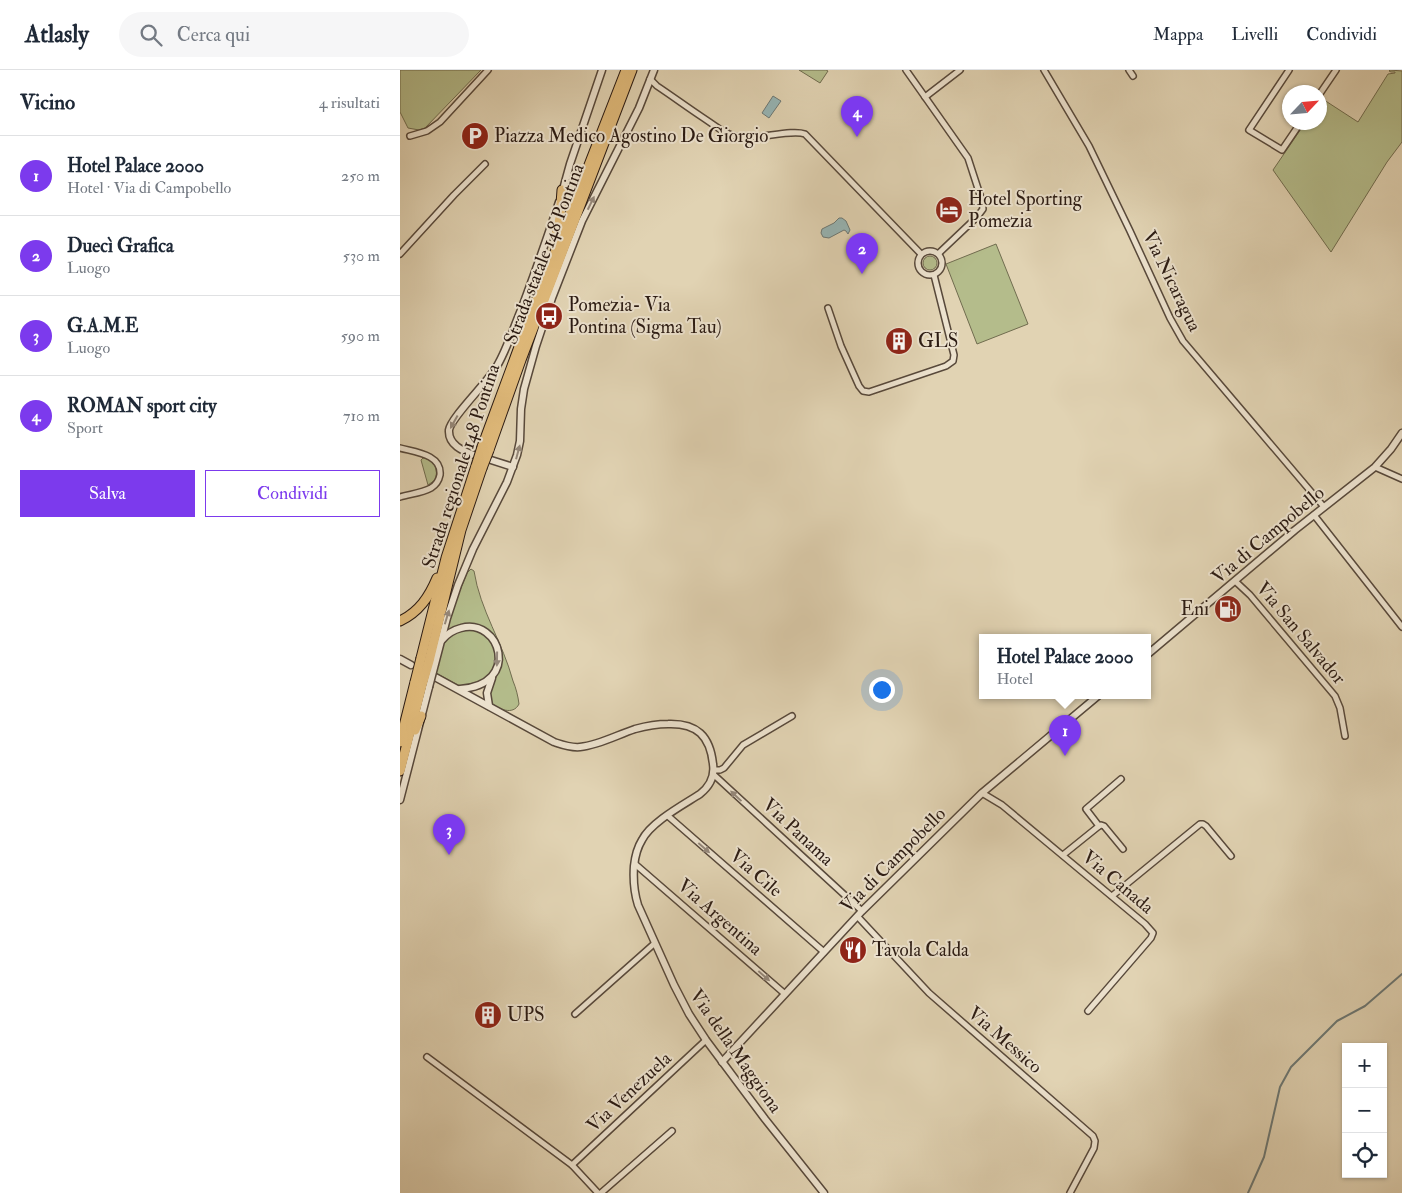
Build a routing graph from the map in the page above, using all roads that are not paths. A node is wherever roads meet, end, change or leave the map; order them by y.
1 (488, 70) edge
2 (602, 70) edge
3 (626, 70) edge
4 (632, 70) edge
5 (906, 70) edge
6 (960, 70) edge
7 (1044, 70) edge
8 (1129, 70) edge
9 (1289, 70) edge
10 (1336, 70) edge
11 (652, 73) edge
12 (1133, 76) dead end
13 (1326, 85) edge
14 (925, 97) junction
15 (1296, 130) edge
16 (410, 136) dead end
17 (485, 164) dead end
18 (562, 190) junction
19 (576, 219) junction
20 (400, 254) edge
21 (921, 254) junction
22 (938, 254) junction
23 (551, 262) junction
24 (561, 274) junction
25 (934, 275) junction
26 (828, 308) dead end
27 (1402, 433) edge
28 (400, 448) edge
29 (485, 449) junction
30 (474, 455) dead end
31 (491, 460) dead end
32 (479, 467) junction
33 (513, 467) junction
34 (1375, 467) junction
35 (1402, 479) edge
36 (400, 497) edge
37 (1324, 507) junction
38 (1314, 515) junction
39 (455, 529) junction
40 (1235, 581) junction
41 (400, 621) edge
42 (1402, 627) edge
43 (440, 643) junction
44 (1151, 651) edge
45 (400, 659) edge
46 (428, 661) junction
47 (411, 665) dead end
48 (435, 677) dead end
49 (492, 677) junction
50 (422, 684) junction
51 (459, 689) junction
52 (412, 691) junction
53 (1095, 699) edge
54 (489, 706) junction
55 (421, 716) junction
56 (792, 716) dead end
57 (400, 718) edge
58 (1345, 736) dead end
59 (400, 742) edge
60 (401, 768) edge
61 (714, 772) junction
62 (1121, 779) dead end
63 (982, 793) junction
64 (400, 800) edge
65 (668, 816) junction
66 (1099, 826) junction
67 (1123, 849) dead end
68 (1063, 855) junction
69 (1231, 856) dead end
70 (635, 864) junction
71 (1112, 896) junction
72 (860, 914) junction
73 (655, 943) junction
74 (824, 952) junction
75 (785, 994) junction
76 (1088, 1011) dead end
77 (576, 1014) dead end
78 (706, 1040) junction
79 (427, 1057) dead end
80 (722, 1062) junction
81 (672, 1131) dead end
82 (572, 1165) junction
83 (600, 1193) edge
84 (824, 1193) edge
85 (1070, 1193) edge

1 - 16 street
2 - 18 street
3 - 23 highway, Strada statale 148 Pontina
4 - 19 highway, Strada statale 148 Pontina
5 - 14 street
6 - 14 street
7 - 37 street, Via Nicaragua
8 - 12 street
9 - 15 street
10 - 13 street
11 - 21 street
24 -> 11 street
14 - 22 street
17 - 20 street
18 - 23 highway
18 -> 30 street
19 - 24 highway
19 - 29 highway, Strada statale 148 Pontina
21 - 22 street
21 - 25 street
22 - 25 street
23 - 29 highway, Strada regionale 148 Pontina
33 -> 24 street
25 - 26 street
27 - 34 street, Via di Campobello
28 - 36 street
29 - 32 highway, Strada regionale 148 Pontina, bridge
31 - 33 street
32 - 39 highway, Strada regionale 148 Pontina
32 - 46 highway, Strada regionale 148 Pontina
43 -> 33 street
34 - 35 street
34 - 37 street, Via di Campobello
37 - 38 street, Via di Campobello
38 - 40 street, Via di Campobello
38 - 42 street
39 - 41 highway
39 - 46 highway, Strada regionale 148 Pontina
40 - 44 street, Via di Campobello
40 - 58 street, Via San Salvador
43 - 46 street
43 -> 49 street
45 - 47 street
46 - 50 highway, Strada regionale 148 Pontina, bridge
48 - 51 street
49 - 51 street
49 - 54 street
50 - 52 highway, Strada regionale 148 Pontina
50 - 55 street
50 - 60 highway, Strada regionale 148 Pontina
51 - 54 street
52 - 57 highway
52 - 59 highway, Strada regionale 148 Pontina
53 - 63 street, Via di Campobello
54 - 61 street
55 - 60 highway
55 - 64 street
56 - 61 street
61 - 65 street, Via della Maggiona
72 -> 61 street, Via Panama
62 - 66 street
63 - 68 street, Via Canada
63 - 72 street, Via di Campobello
65 - 70 street, Via della Maggiona
65 -> 74 street, Via Cile
66 - 67 street
66 - 68 street
68 - 71 street, Via Canada
69 - 71 street
70 - 73 street, Via della Maggiona
70 -> 75 street, Via Argentina
71 - 76 street, Via Canada
72 - 74 street, Via di Campobello
72 - 85 street, Via Messico
73 - 77 street
73 - 78 street, Via della Maggiona
74 - 75 street, Via di Campobello
75 - 80 street, Via di Campobello
78 - 80 street, Via della Maggiona
78 - 82 street, Via Venezuela
79 - 82 street
80 - 84 street, Via della Maggiona
81 - 83 street
82 - 83 street

